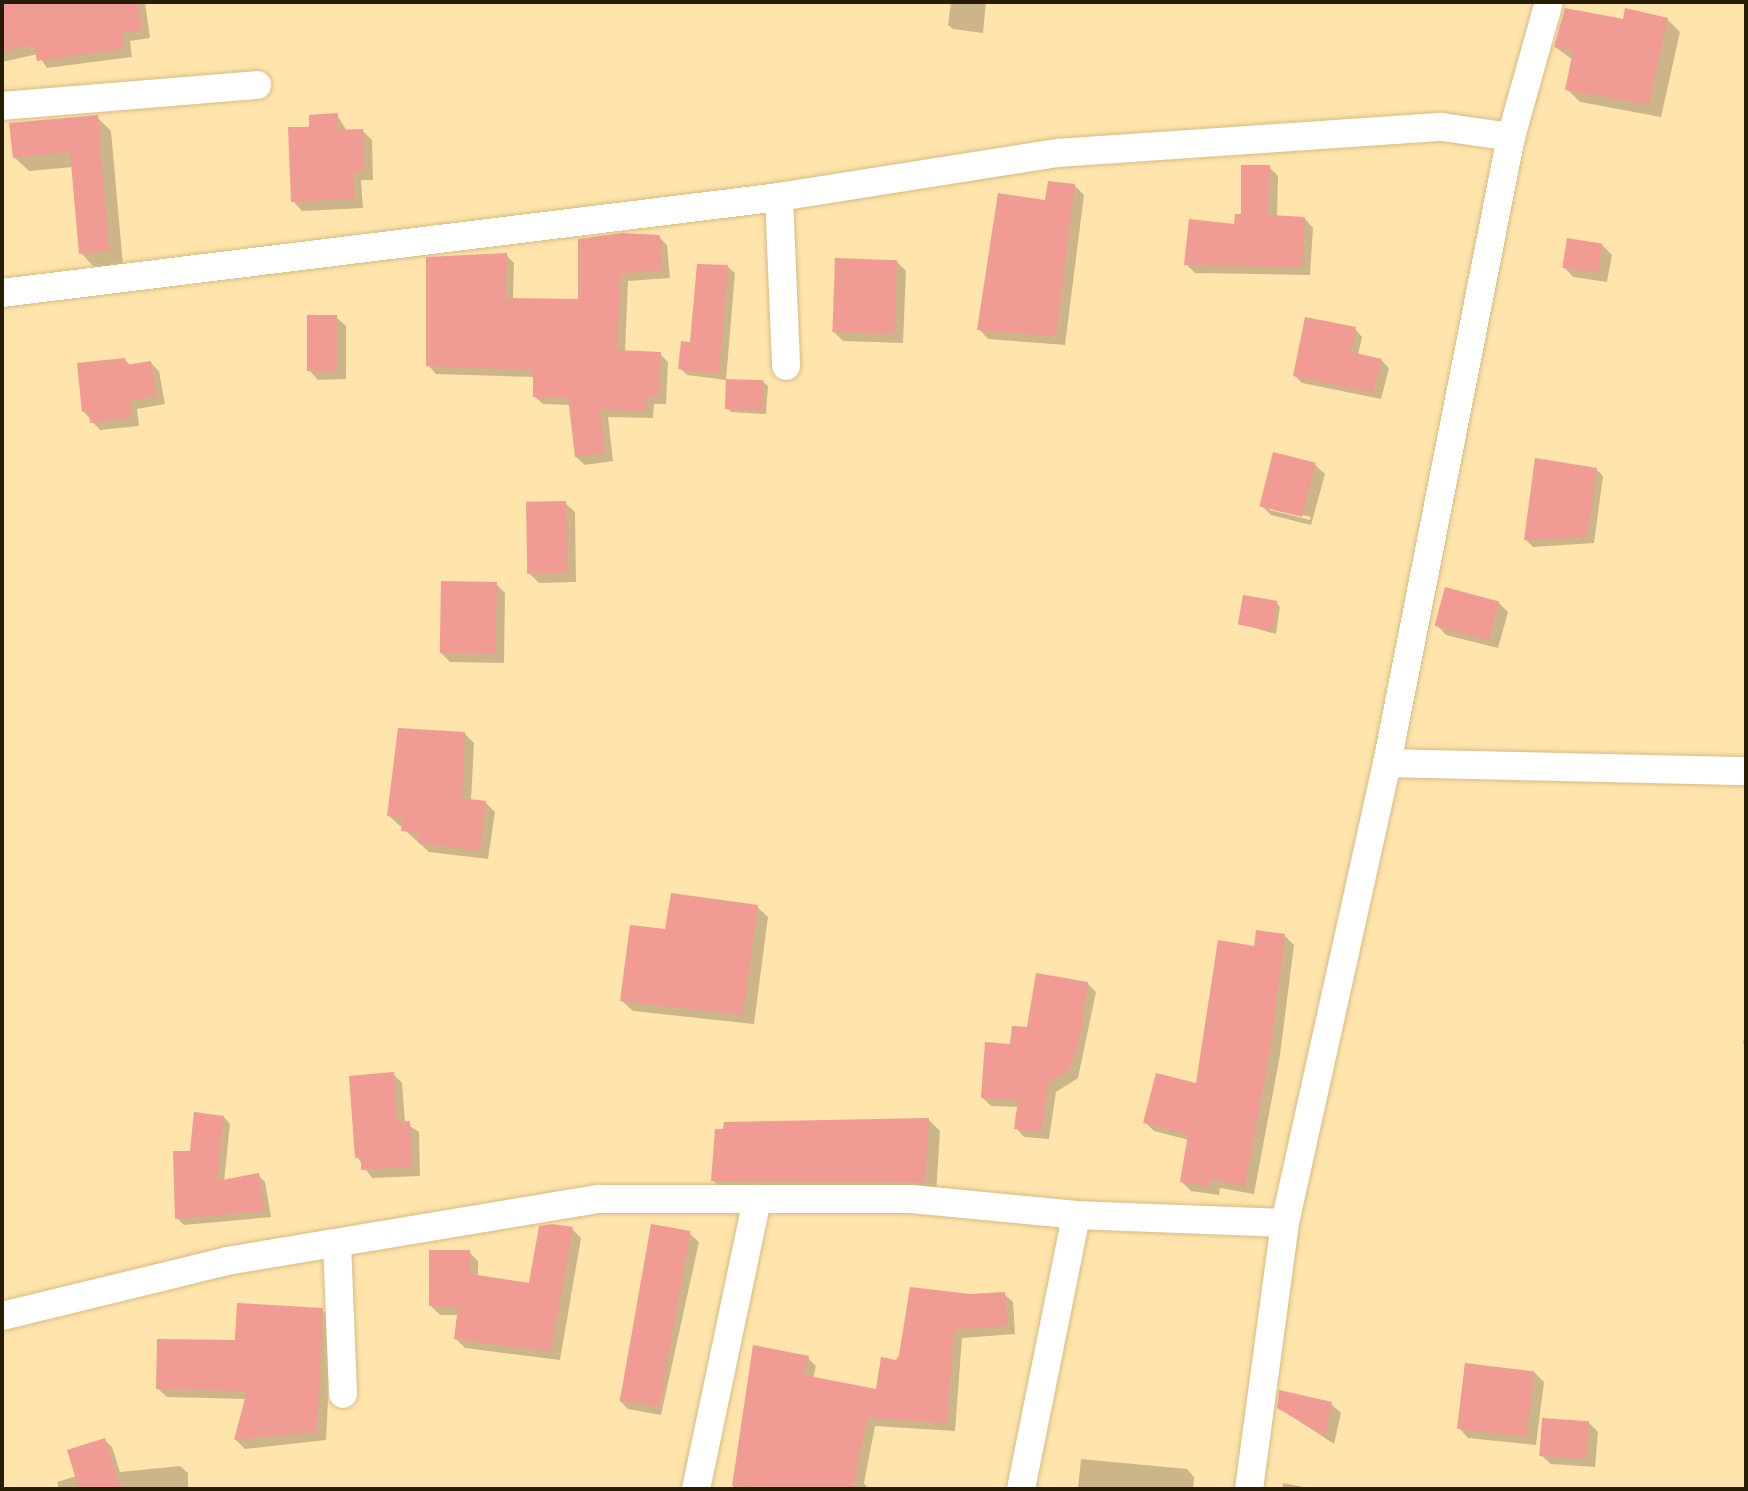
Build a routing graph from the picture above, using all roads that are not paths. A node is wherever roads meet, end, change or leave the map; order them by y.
1 (1549, 2) edge
2 (257, 85) dead end
3 (2, 106) edge
4 (1511, 137) junction
5 (779, 197) junction
6 (2, 293) edge
7 (786, 366) dead end
8 (1387, 764) junction
9 (1746, 771) edge
10 (757, 1199) junction
11 (1076, 1215) junction
12 (1285, 1223) junction
13 (337, 1243) junction
14 (2, 1316) edge
15 (343, 1394) dead end
16 (696, 1489) edge
17 (1021, 1489) edge
18 (1249, 1489) edge

1 - 4 street
2 - 3 street
4 - 5 street
4 - 8 street
5 - 6 street
5 - 7 street
8 - 9 street
8 - 12 street
10 - 11 street
10 - 13 street
10 - 16 street
11 - 12 street
11 - 17 street
12 - 18 street
13 - 14 street
13 - 15 street

